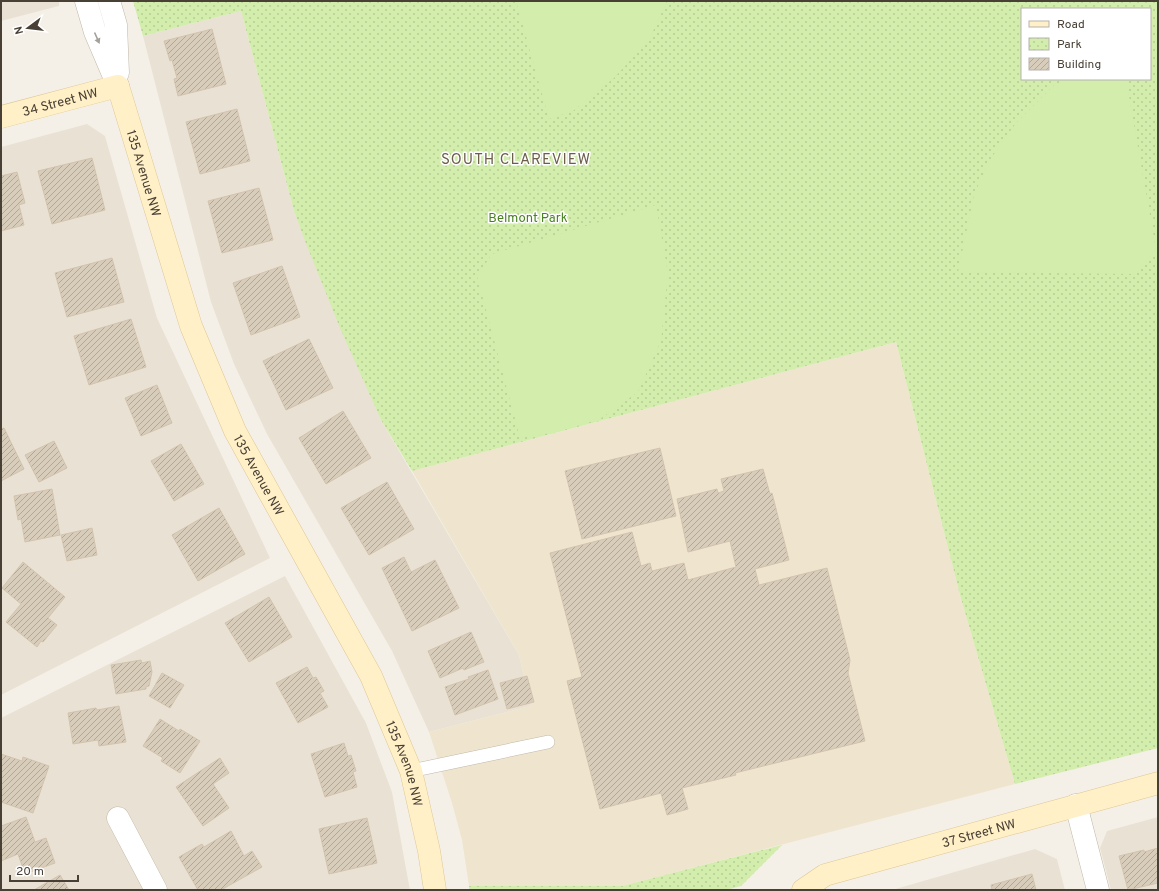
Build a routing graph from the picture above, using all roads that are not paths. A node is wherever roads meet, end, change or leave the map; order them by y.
1 (86, 1) edge
2 (110, 1) edge
3 (118, 86) junction
4 (1, 117) edge
5 (548, 742) dead end
6 (411, 771) junction
7 (1158, 782) edge
8 (1076, 805) junction
9 (118, 818) dead end
10 (156, 890) edge
11 (434, 890) edge
12 (803, 890) edge
13 (1098, 890) edge

1 -> 3 street, 135 Avenue NW
2 - 3 street, 135 Avenue NW
3 - 4 street, 34 Street NW
3 - 6 street, 135 Avenue NW
5 - 6 lane
6 - 11 street, 135 Avenue NW
7 - 8 street, 37 Street NW
8 - 12 street, 37 Street NW
8 - 13 street
9 - 10 street

